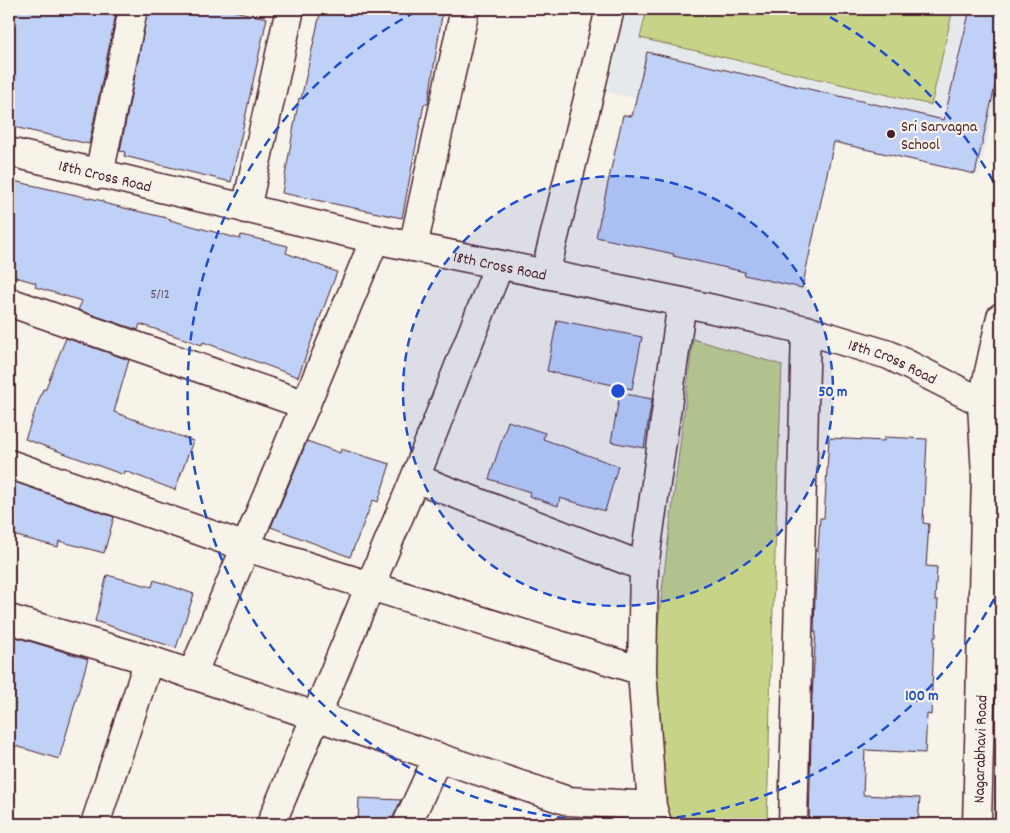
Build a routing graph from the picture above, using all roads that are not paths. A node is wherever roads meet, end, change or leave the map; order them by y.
1 (134, 9) edge
2 (290, 9) edge
3 (465, 9) edge
4 (610, 9) edge
5 (9, 152) edge
6 (99, 174) junction
7 (246, 209) junction
8 (376, 239) junction
9 (413, 247) junction
10 (499, 265) junction
11 (545, 274) junction
12 (9, 302) edge
13 (682, 302) junction
14 (1001, 317) edge
15 (806, 330) junction
16 (306, 405) junction
17 (992, 408) edge
18 (9, 464) edge
19 (415, 478) junction
20 (246, 547) junction
21 (644, 567) junction
22 (370, 587) junction
23 (9, 619) edge
24 (149, 660) junction
25 (642, 671) junction
26 (192, 675) junction
27 (991, 684) edge
28 (316, 716) junction
29 (438, 757) junction
30 (568, 812) edge
31 (655, 815) edge
32 (94, 824) edge
33 (271, 824) edge
34 (407, 824) edge
35 (793, 824) edge
36 (978, 824) edge

1 - 6 street
2 - 7 street
3 - 9 street
4 - 11 street
5 - 6 street, 18th Cross Road
6 - 7 street, 18th Cross Road
7 - 8 street, 18th Cross Road
8 - 9 street, 18th Cross Road
8 - 16 street
9 - 10 street, 18th Cross Road
10 - 11 street, 18th Cross Road
10 - 19 street
11 - 13 street, 18th Cross Road
12 - 16 street
13 - 15 street, 18th Cross Road
13 - 21 street
14 - 17 street, Nagarabhavi Road
15 - 17 street, 18th Cross Road
15 - 35 street
16 - 20 street
17 - 27 street, Nagarabhavi Road
18 - 20 street
19 - 21 street
19 - 22 street
20 - 22 street
20 - 26 street
21 - 25 street
22 - 25 street
22 - 28 street
23 - 24 street
24 - 26 street
24 - 32 street
25 - 31 street
26 - 28 street
27 - 36 street, Nagarabhavi Road
28 - 29 street
28 - 33 street
29 - 30 street
29 - 34 street
30 - 31 street

